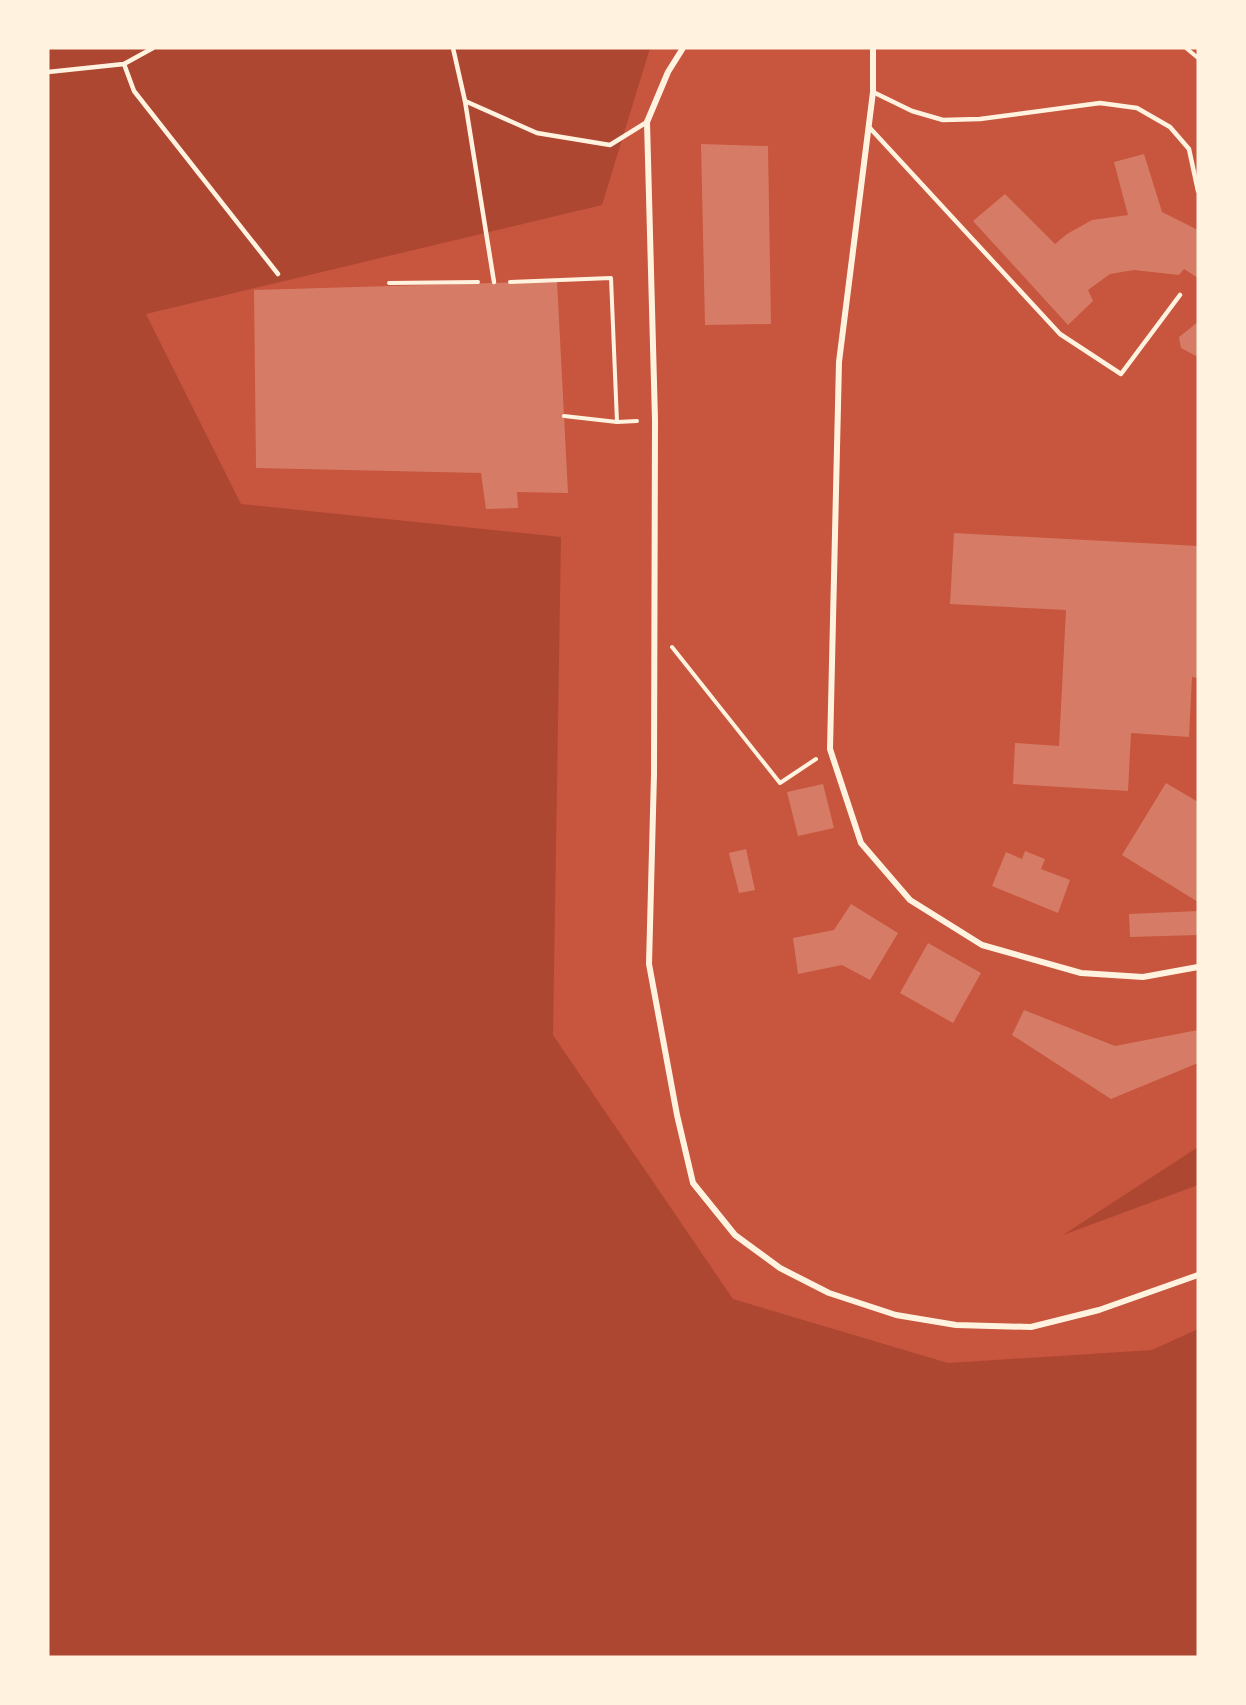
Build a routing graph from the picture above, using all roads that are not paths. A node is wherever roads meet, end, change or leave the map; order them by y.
1 (153, 48) edge
2 (453, 48) edge
3 (683, 48) edge
4 (873, 48) edge
5 (124, 64) junction
6 (48, 72) edge
7 (873, 92) junction
8 (465, 101) junction
9 (648, 122) junction
10 (869, 127) junction
11 (1198, 191) edge
12 (278, 274) dead end
13 (494, 282) road end
14 (1180, 295) dead end
15 (1198, 967) edge
16 (1198, 1275) edge

1 - 5 lane
2 - 8 lane
3 - 9 street
4 - 7 street
5 - 6 lane
5 - 12 lane
7 - 10 street
7 - 11 lane
8 - 9 lane
8 - 13 lane
9 - 16 street
10 - 14 lane
10 - 15 street

